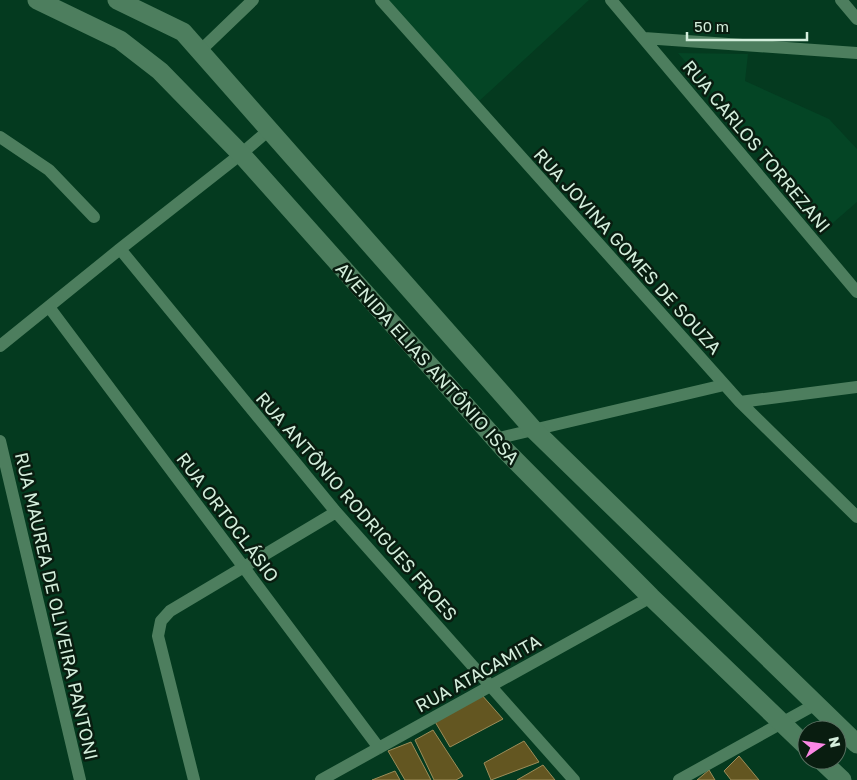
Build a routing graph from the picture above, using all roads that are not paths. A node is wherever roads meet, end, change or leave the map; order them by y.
1 (37, 0) edge
2 (117, 0) edge
3 (253, 0) edge
4 (381, 0) edge
5 (611, 0) edge
6 (841, 0) edge
7 (857, 19) edge
8 (644, 38) junction
9 (200, 52) junction
10 (857, 53) edge
11 (269, 130) junction
12 (0, 137) edge
13 (241, 154) junction
14 (94, 217) dead end
15 (120, 249) junction
16 (857, 292) edge
17 (48, 307) junction
18 (0, 346) edge
19 (724, 385) junction
20 (857, 387) edge
21 (740, 402) junction
22 (533, 429) junction
23 (495, 439) junction
24 (0, 441) edge
25 (336, 512) junction
26 (857, 517) edge
27 (244, 568) junction
28 (651, 597) junction
29 (490, 686) junction
30 (816, 704) junction
31 (782, 722) junction
32 (797, 737) edge
33 (857, 744) edge
34 (379, 748) junction
35 (832, 770) edge
36 (80, 780) edge
37 (194, 780) edge
38 (321, 780) edge
39 (574, 780) edge
40 (679, 780) edge
41 (842, 780) edge

1 - 13 street, AVENIDA ELIAS ANTÔNIO ISSA
2 - 9 street, AVENIDA ELIAS ANTÔNIO ISSA
3 - 9 street
4 - 19 street, RUA JOVINA GOMES DE SOUZA
5 - 8 street, RUA CARLOS TORREZANI
6 - 7 street
8 - 10 street
8 - 16 street, RUA CARLOS TORREZANI
9 - 11 street, AVENIDA ELIAS ANTÔNIO ISSA
11 - 13 street
11 - 22 street, AVENIDA ELIAS ANTÔNIO ISSA
12 - 14 street
13 - 15 street
13 - 23 street, AVENIDA ELIAS ANTÔNIO ISSA
15 - 17 street
15 - 25 street, RUA ANTÔNIO RODRIGUES FROES
17 - 18 street
17 - 27 street, RUA ORTOCLÁSIO
19 - 21 street, RUA JOVINA GOMES DE SOUZA
19 - 22 street
20 - 21 street
21 - 26 street, RUA JOVINA GOMES DE SOUZA
22 - 23 street
22 - 30 street, AVENIDA ELIAS ANTÔNIO ISSA
23 - 28 street, AVENIDA ELIAS ANTÔNIO ISSA
24 - 36 street, RUA MAUREA DE OLIVEIRA PANTONI
25 - 27 street
25 - 29 street, RUA ANTÔNIO RODRIGUES FROES
27 - 34 street, RUA ORTOCLÁSIO
27 - 37 street
28 - 29 street, RUA ATACAMITA
28 - 31 street, AVENIDA ELIAS ANTÔNIO ISSA
29 - 34 street, RUA ATACAMITA
29 - 39 street, RUA ANTÔNIO RODRIGUES FROES
30 - 31 street
30 - 33 street, AVENIDA ELIAS ANTÔNIO ISSA
31 - 32 street, AVENIDA ELIAS ANTÔNIO ISSA
31 - 40 street
34 - 38 street, RUA ATACAMITA
35 - 41 street

